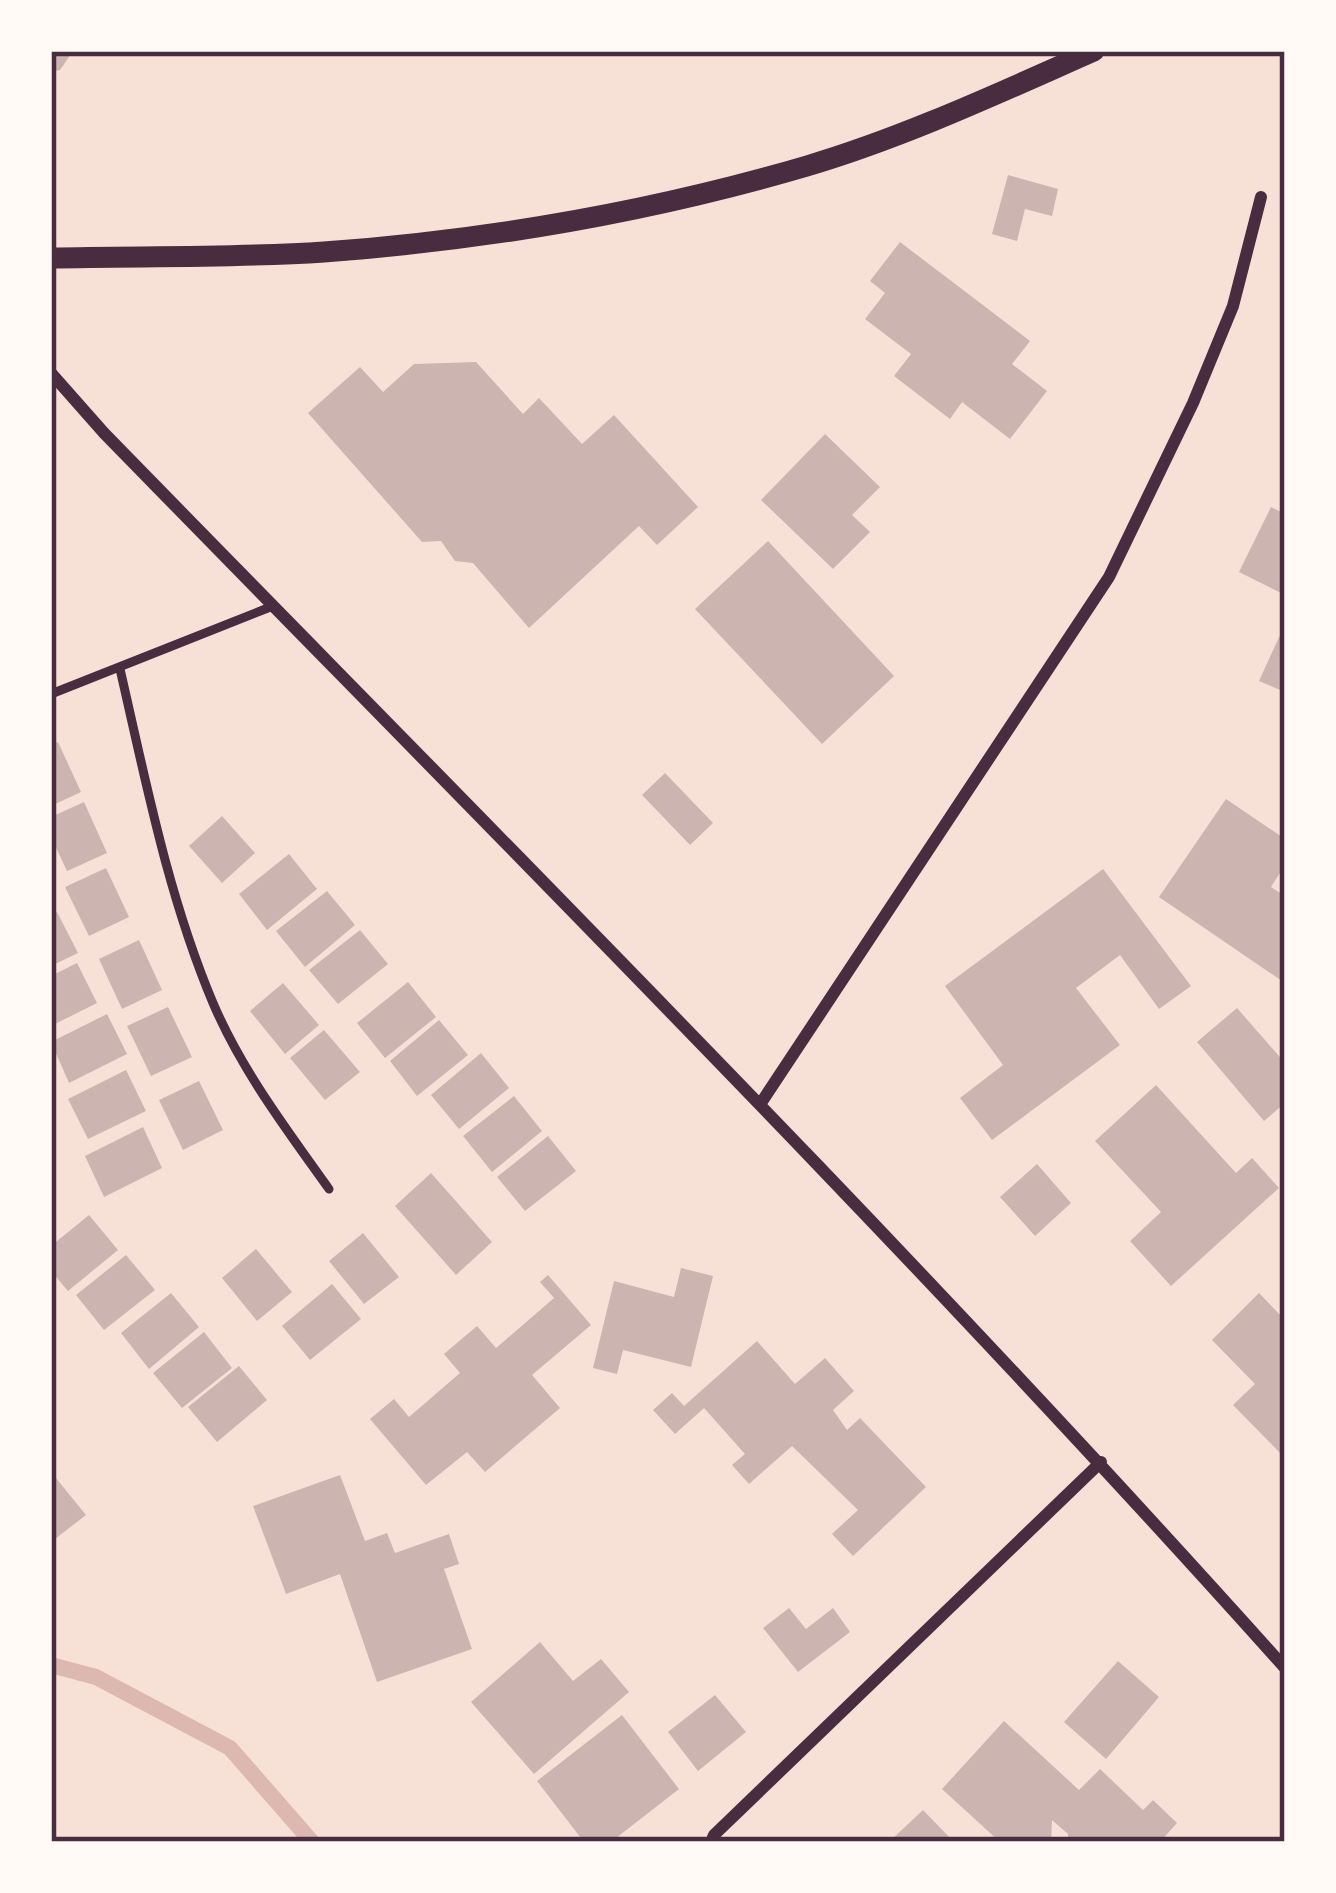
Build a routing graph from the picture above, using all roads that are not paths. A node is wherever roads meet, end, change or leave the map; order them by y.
1 (1094, 51) edge
2 (1261, 196) dead end
3 (51, 258) edge
4 (51, 374) edge
5 (273, 606) junction
6 (120, 669) junction
7 (51, 694) edge
8 (761, 1103) junction
9 (329, 1189) dead end
10 (1101, 1462) junction
11 (1285, 1668) edge
12 (711, 1842) edge

1 - 3 street
2 - 8 street
4 - 5 street
5 - 6 lane
5 - 8 street
6 - 7 lane
6 - 9 lane
8 - 10 street
10 - 11 street
10 - 12 street

